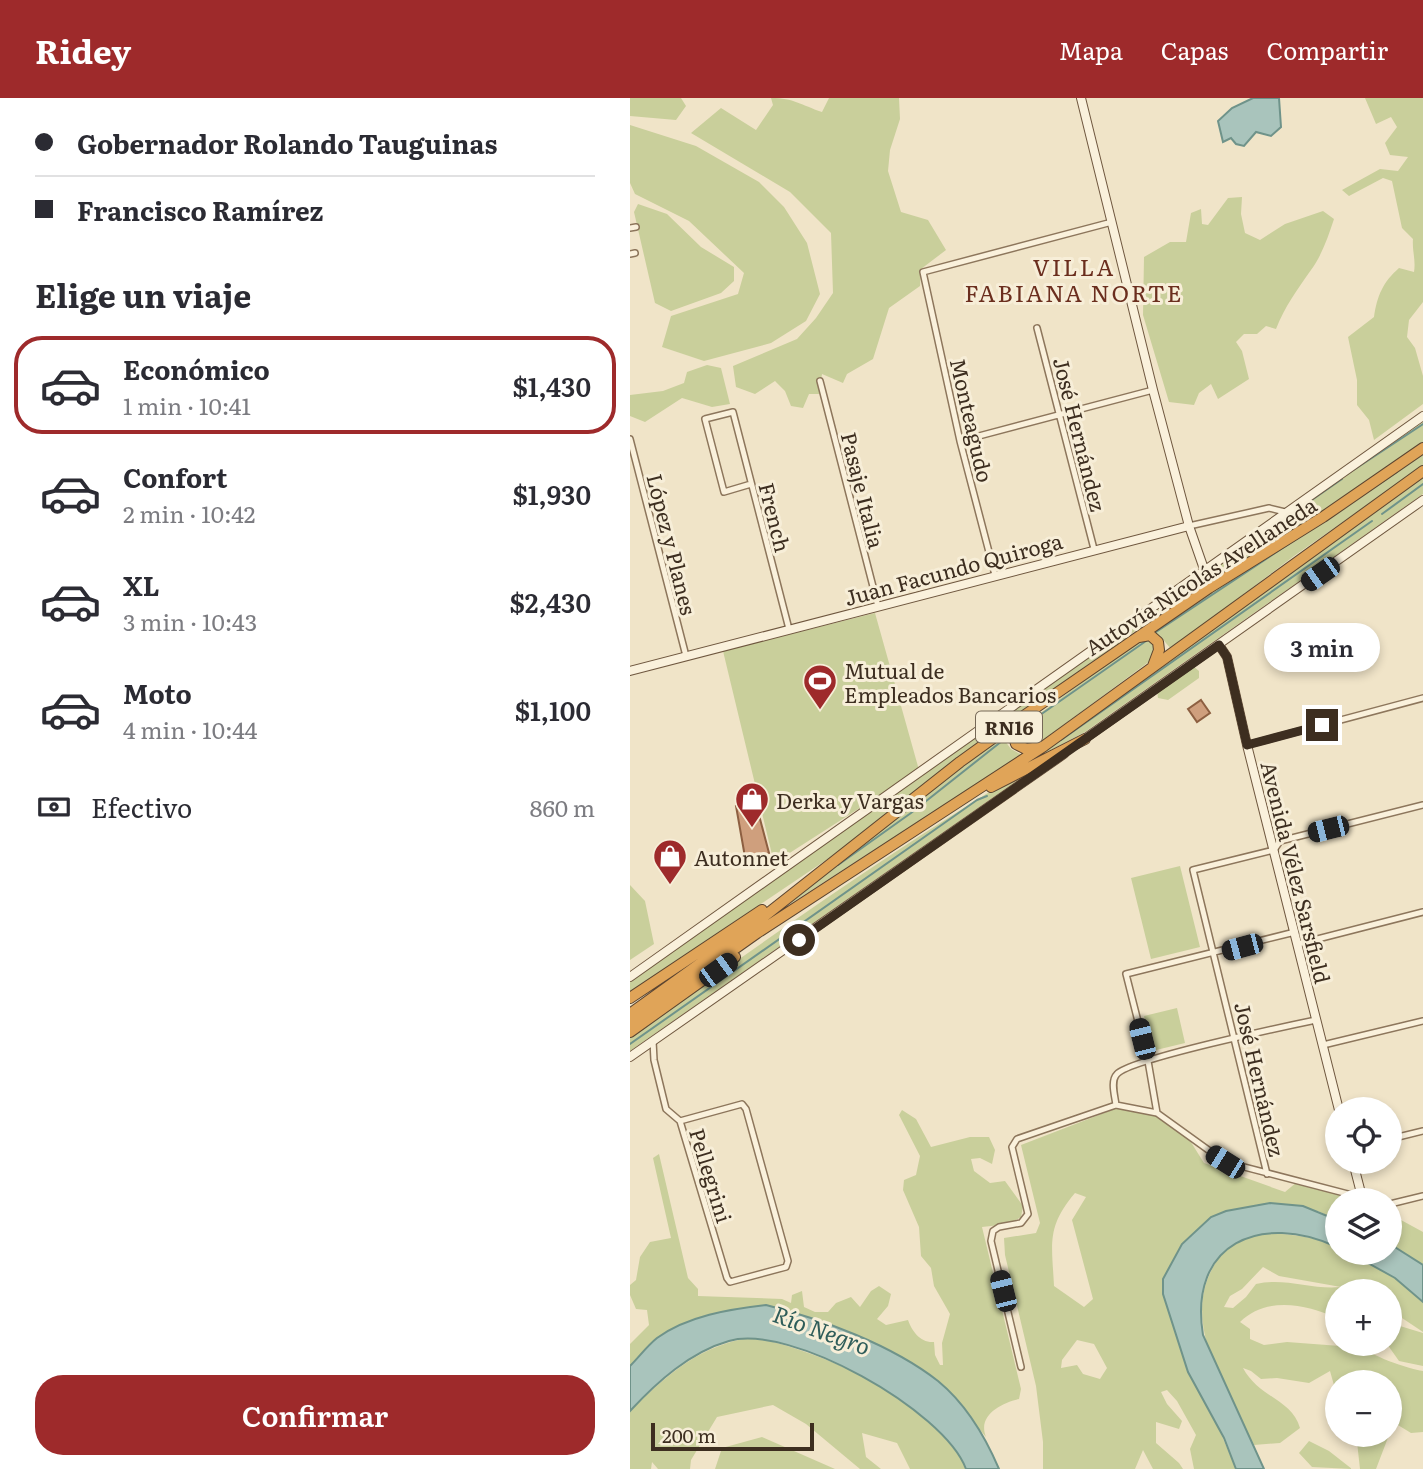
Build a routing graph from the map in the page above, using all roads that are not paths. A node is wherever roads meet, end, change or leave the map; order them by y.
1 (1081, 98) edge
2 (1112, 222) junction
3 (1037, 328) dead end
4 (820, 382) dead end
5 (1153, 390) junction
6 (1060, 415) junction
7 (1423, 416) edge
8 (630, 439) edge
9 (960, 441) junction
10 (1423, 448) edge
11 (1423, 471) edge
12 (751, 484) junction
13 (1423, 500) edge
14 (1285, 512) junction
15 (1189, 526) junction
16 (1094, 549) junction
17 (1204, 569) junction
18 (995, 575) junction
19 (878, 606) junction
20 (789, 629) junction
21 (1133, 639) junction
22 (1219, 645) junction
23 (686, 656) junction
24 (1152, 670) junction
25 (630, 671) edge
26 (1423, 698) edge
27 (1025, 715) junction
28 (1085, 738) junction
29 (1247, 745) junction
30 (1044, 746) junction
31 (1423, 805) edge
32 (947, 810) junction
33 (1274, 850) junction
34 (815, 875) junction
35 (845, 877) junction
36 (1423, 912) edge
37 (1295, 932) junction
38 (1298, 944) junction
39 (1215, 954) junction
40 (630, 977) edge
41 (630, 998) edge
42 (630, 1014) edge
43 (1316, 1020) junction
44 (1423, 1021) edge
45 (630, 1023) edge
46 (630, 1032) edge
47 (1234, 1038) junction
48 (653, 1041) junction
49 (1323, 1045) junction
50 (630, 1057) edge
51 (1147, 1061) junction
52 (1336, 1097) edge
53 (1116, 1105) junction
54 (1157, 1113) junction
55 (680, 1121) junction
56 (1423, 1131) edge
57 (1402, 1136) edge
58 (1267, 1174) junction
59 (1325, 1188) edge
60 (1423, 1196) edge
61 (1402, 1201) edge
62 (1021, 1367) dead end

1 - 2 street
2 - 5 street
2 - 9 street, Monteagudo
3 - 6 street, José Hernández
4 - 19 street, Pasaje Italia
5 - 6 street
5 - 15 street
6 - 9 street
6 - 16 street, José Hernández
7 - 14 street
8 - 23 street, López y Planes
9 - 18 street, Monteagudo
10 - 21 highway, Autovía Nicolás Avellaneda / RN16
11 - 24 highway, Autovía Nicolás Avellaneda / RN16
12 - 12 street, French
12 - 20 street, French
13 - 22 street
14 - 15 street, Juan Facundo Quiroga
14 - 17 street
15 - 16 street, Juan Facundo Quiroga
15 - 17 street
16 - 18 street, Juan Facundo Quiroga
17 - 40 street
18 - 19 street, Juan Facundo Quiroga
19 - 20 street, Juan Facundo Quiroga
20 - 23 street, Juan Facundo Quiroga
21 - 24 highway
21 - 27 highway, Autovía Nicolás Avellaneda / RN16
22 - 28 street
22 - 29 street, Avenida Vélez Sarsfield
23 - 25 street, Juan Facundo Quiroga
24 - 30 highway, Autovía Nicolás Avellaneda / RN16
26 - 29 street
27 - 30 highway
27 - 34 highway, Autovía Nicolás Avellaneda / RN16
28 - 32 highway
28 - 48 street
29 - 33 street, Avenida Vélez Sarsfield
30 - 32 highway, Autovía Nicolás Avellaneda / RN16
31 - 33 street
32 - 35 highway, Autovía Nicolás Avellaneda / RN16
33 - 37 street, Avenida Vélez Sarsfield
33 - 39 street, José Hernández
34 - 41 highway
34 - 42 highway, Autovía Nicolás Avellaneda / RN16
35 - 45 highway, Autovía Nicolás Avellaneda / RN16
35 - 46 highway
36 - 38 street
37 - 38 street, Avenida Vélez Sarsfield
37 - 39 street
38 - 43 street, Avenida Vélez Sarsfield
39 - 47 street, José Hernández
39 - 51 street
43 - 47 street
43 - 49 street, Avenida Vélez Sarsfield
44 - 49 street
47 - 51 street
47 - 58 street, José Hernández
48 - 50 street
48 - 55 street, Pellegrini
49 - 52 street, Avenida Vélez Sarsfield
51 - 53 street
51 - 54 street
53 - 54 street
53 - 62 street
54 - 58 street
55 - 55 street, Pellegrini
56 - 57 street
58 - 59 street
60 - 61 street

